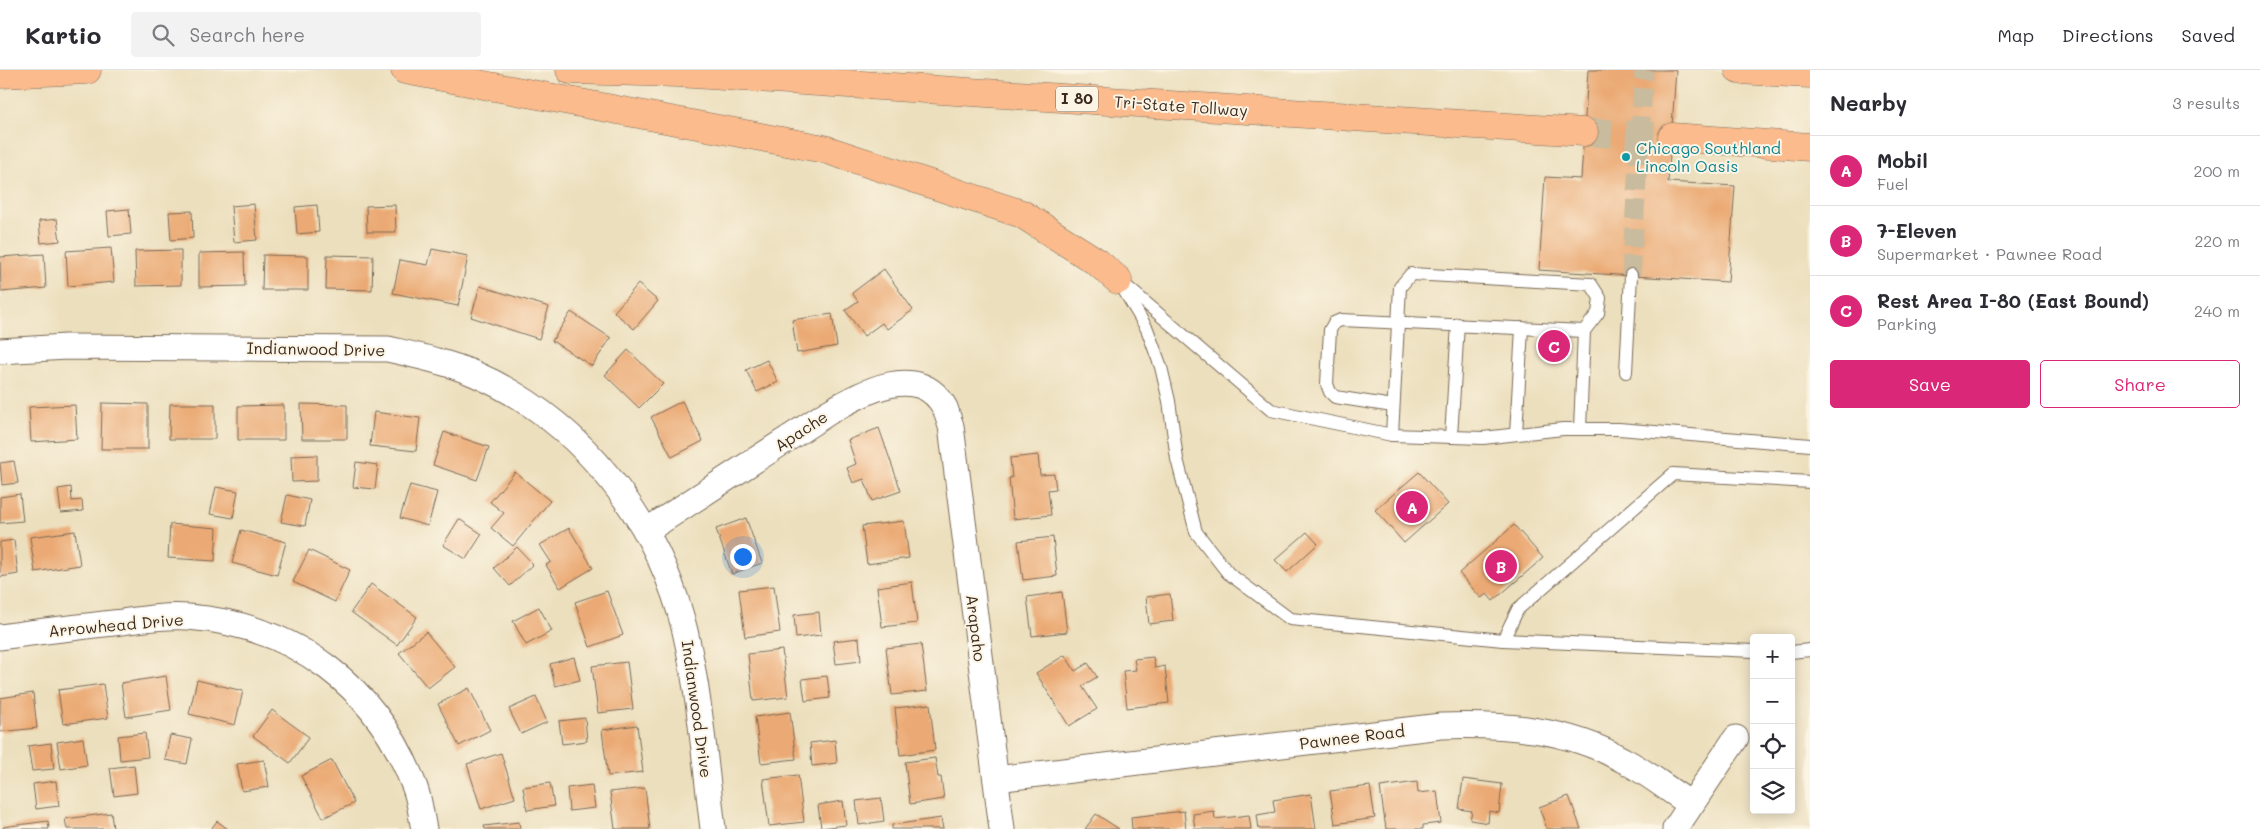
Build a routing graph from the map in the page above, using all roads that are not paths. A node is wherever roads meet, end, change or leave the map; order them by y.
1 (88, 70) edge
2 (405, 70) edge
3 (570, 70) edge
4 (1739, 70) edge
5 (0, 74) edge
6 (1810, 74) edge
7 (1584, 132) tunnel mouth
8 (1672, 137) tunnel mouth
9 (1810, 147) edge
10 (1631, 276) tunnel mouth
11 (1118, 280) junction
12 (1398, 321) junction
13 (1458, 324) junction
14 (1522, 328) junction
15 (1584, 331) junction
16 (0, 351) edge
17 (1626, 372) dead end
18 (1393, 406) junction
19 (950, 426) joint
20 (1580, 429) junction
21 (1516, 434) junction
22 (1392, 435) junction
23 (1450, 437) junction
24 (1810, 445) edge
25 (1810, 482) edge
26 (646, 532) junction
27 (0, 637) edge
28 (1503, 640) junction
29 (1810, 650) edge
30 (1750, 651) edge
31 (1795, 652) edge
32 (1736, 738) dead end
33 (996, 779) junction
34 (1690, 804) junction
35 (424, 829) edge
36 (713, 829) edge
37 (1002, 829) edge
38 (1675, 829) edge

1 - 5 highway
2 - 11 highway
3 - 7 highway, Tri-State Tollway / I 80
4 - 6 highway
8 - 9 highway
10 - 17 lane
11 - 22 lane
11 - 28 lane
12 - 13 lane
12 - 15 lane
12 - 18 lane
12 - 18 lane
13 - 14 lane
13 - 23 lane
14 - 15 lane
14 - 21 lane
15 - 20 lane
16 - 26 street, Indianwood Drive
18 - 22 lane
19 - 26 street, Apache
19 - 33 street, Arapaho
20 - 21 lane
20 - 24 lane
21 - 23 lane
22 - 23 lane
25 - 28 lane
26 - 36 street, Indianwood Drive
27 - 35 street, Arrowhead Drive
28 - 30 lane
29 - 31 lane
32 - 34 street
33 - 34 street, Pawnee Road
33 - 37 street, Arapaho
34 - 38 street

